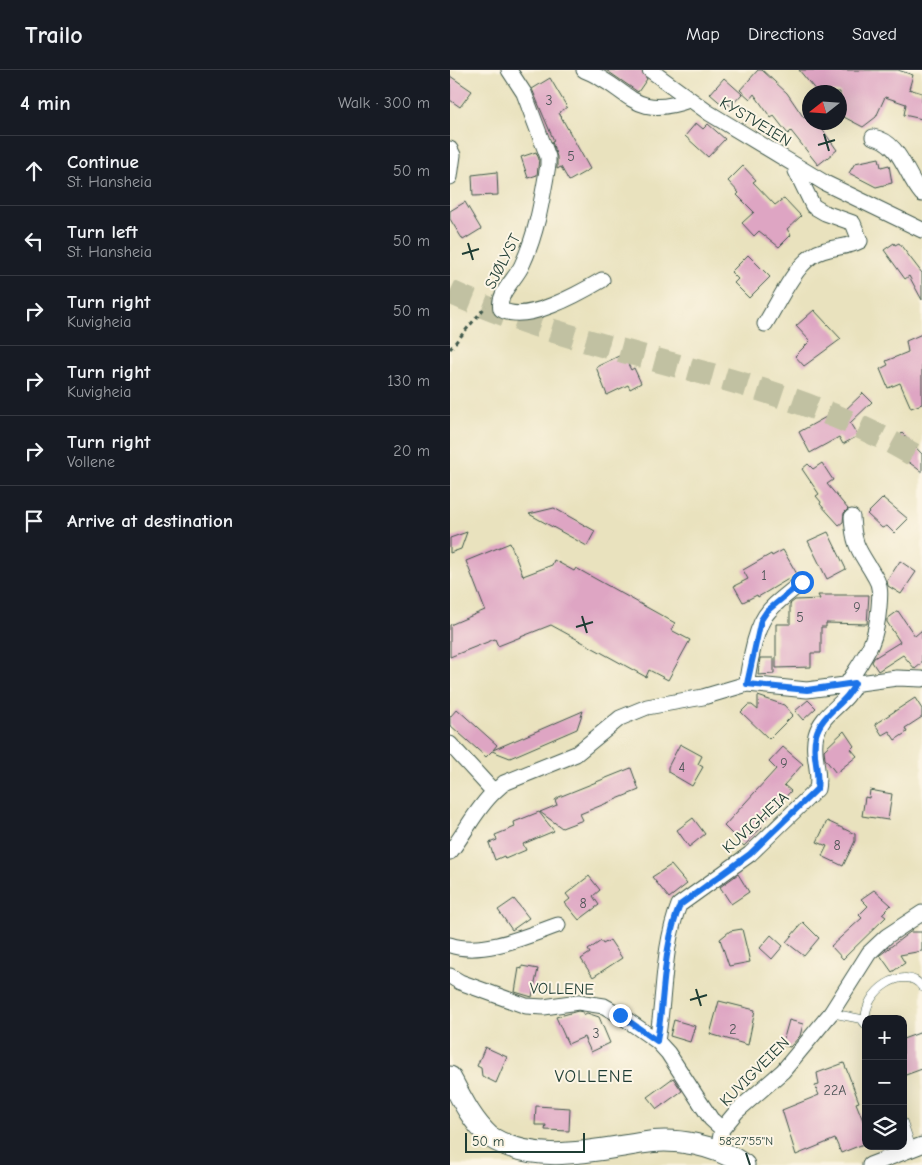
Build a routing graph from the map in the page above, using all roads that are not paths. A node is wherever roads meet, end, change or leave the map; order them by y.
1 (509, 70) edge
2 (584, 70) edge
3 (650, 70) edge
4 (689, 100) junction
5 (873, 137) dead end
6 (450, 149) edge
7 (797, 166) junction
8 (450, 177) edge
9 (922, 194) edge
10 (922, 230) edge
11 (602, 280) dead end
12 (765, 324) dead end
13 (852, 517) dead end
14 (802, 582) dead end
15 (922, 679) edge
16 (851, 683) junction
17 (747, 684) junction
18 (450, 744) edge
19 (494, 792) junction
20 (450, 852) edge
21 (922, 913) edge
22 (558, 925) dead end
23 (450, 945) edge
24 (450, 976) edge
25 (922, 987) edge
26 (831, 1013) junction
27 (865, 1015) edge
28 (862, 1020) edge
29 (657, 1041) junction
30 (450, 1077) edge
31 (907, 1129) edge
32 (722, 1130) junction
33 (917, 1147) edge
34 (718, 1151) junction
35 (744, 1165) edge
36 (870, 1165) edge

1 - 11 street, SJØLYST
2 - 4 street
3 - 4 street, KYSTVEIEN
4 - 7 street, KYSTVEIEN
5 - 9 street
6 - 8 street
7 - 10 street, KYSTVEIEN
7 - 12 street, KYSTVEIEN
13 - 16 street, KUVIGHEIA
14 - 17 street
15 - 16 street
16 - 17 street
16 - 29 street, KUVIGHEIA
17 - 19 street
18 - 19 street
19 - 20 street
21 - 26 street, KUVIGVEIEN
22 - 23 street
24 - 29 street, VOLLENE
25 - 27 lane
26 - 28 lane
26 - 32 street, KUVIGVEIEN
29 - 32 street, VOLLENE
30 - 34 main road
31 - 33 lane
32 - 34 street
33 - 36 street
34 - 35 main road

